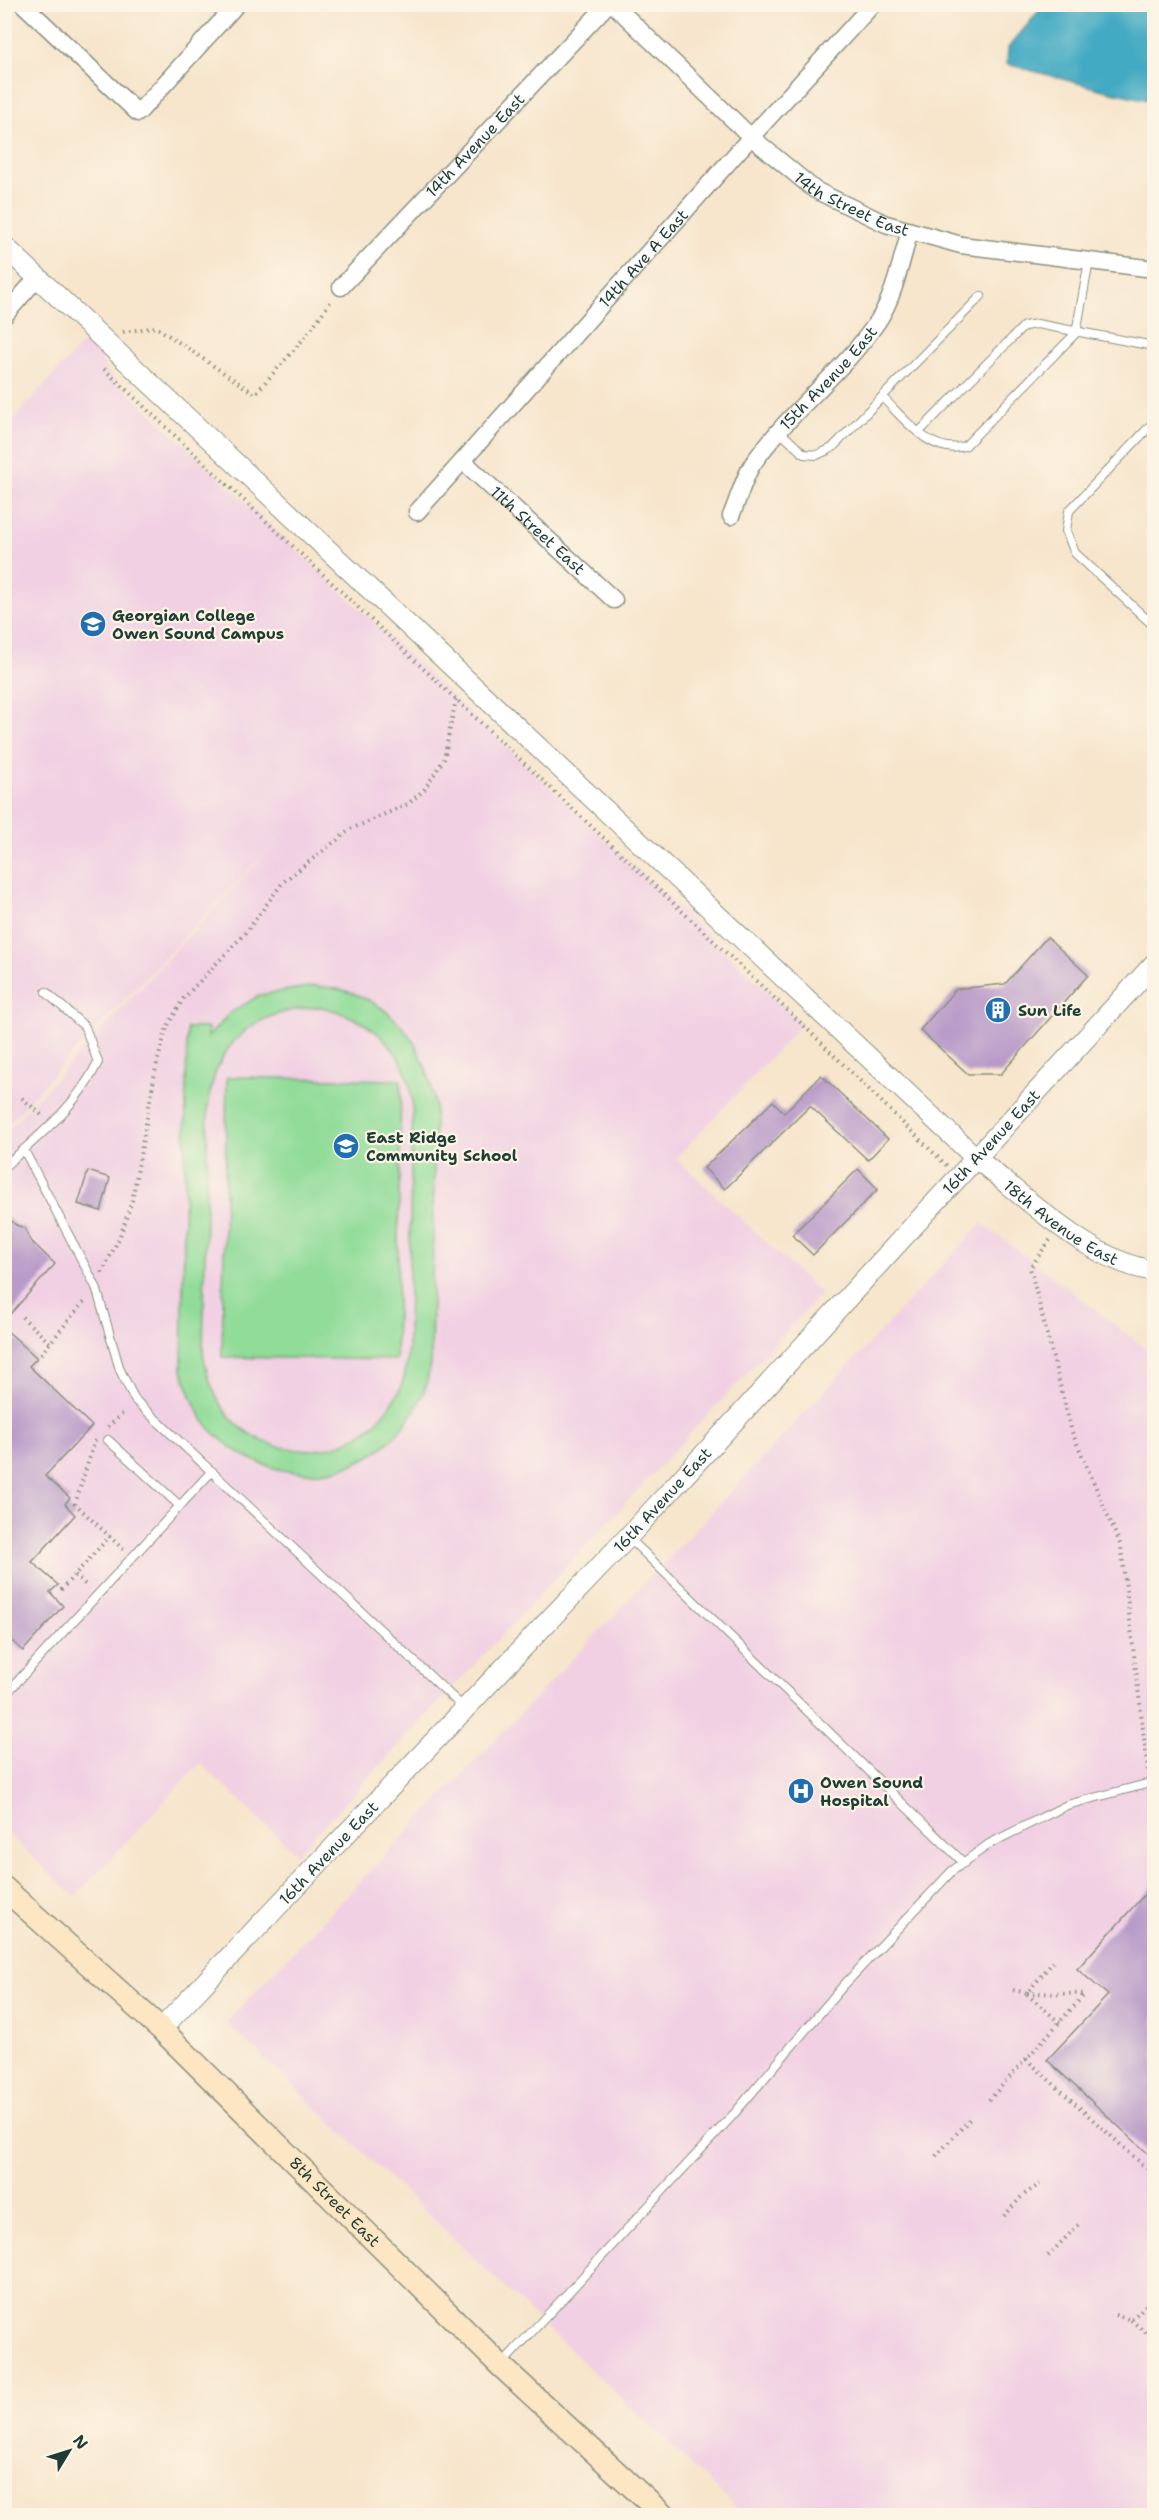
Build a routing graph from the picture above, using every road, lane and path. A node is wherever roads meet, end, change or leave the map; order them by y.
1 (23, 4) edge
2 (237, 4) edge
3 (609, 4) edge
4 (614, 4) edge
5 (873, 4) edge
6 (751, 137) junction
7 (910, 231) junction
8 (4, 246) edge
9 (1089, 261) junction
10 (1155, 269) edge
11 (37, 278) junction
12 (341, 287) joint
13 (981, 296) dead end
14 (4, 316) edge
15 (113, 333) dead end
16 (1076, 333) junction
17 (1155, 346) edge
18 (882, 397) junction
19 (1155, 422) edge
20 (780, 432) junction
21 (919, 432) junction
22 (463, 461) junction
23 (417, 512) dead end
24 (731, 516) dead end
25 (614, 600) dead end
26 (1155, 626) edge
27 (456, 699) dead end
28 (1155, 964) edge
29 (46, 992) dead end
30 (22, 1098) dead end
31 (52, 1124) junction
32 (24, 1150) junction
33 (977, 1159) junction
34 (4, 1167) edge
35 (1060, 1225) junction
36 (1155, 1271) edge
37 (96, 1287) junction
38 (22, 1317) dead end
39 (50, 1343) junction
40 (40, 1354) dead end
41 (123, 1413) dead end
42 (108, 1440) dead end
43 (212, 1471) junction
44 (180, 1506) junction
45 (110, 1536) junction
46 (628, 1537) junction
47 (132, 1558) junction
48 (61, 1590) dead end
49 (6, 1690) edge
50 (465, 1709) junction
51 (1152, 1782) edge
52 (964, 1863) junction
53 (4, 1888) edge
54 (1053, 1962) dead end
55 (1013, 1990) dead end
56 (1027, 1993) junction
57 (1060, 2023) junction
58 (161, 2029) junction
59 (1026, 2059) junction
60 (989, 2100) dead end
61 (971, 2118) dead end
62 (936, 2156) dead end
63 (1155, 2175) edge
64 (1040, 2184) dead end
65 (1004, 2216) dead end
66 (1081, 2222) dead end
67 (1048, 2256) dead end
68 (1155, 2297) edge
69 (1115, 2315) dead end
70 (1131, 2320) junction
71 (1155, 2340) edge
72 (501, 2366) junction
73 (664, 2516) edge

1 - 2 street
3 - 12 street, 14th Avenue East
4 - 6 street, 14th Street East
5 - 6 street, 14th Ave A East
6 - 7 street, 14th Street East
6 - 22 street, 14th Ave A East
7 - 9 street, 14th Street East
7 - 20 street, 15th Avenue East
8 - 11 street, 18th Avenue East
9 - 10 street, 14th Street East
9 - 16 lane
11 - 14 street
11 - 33 street, 18th Avenue East
12 - 15 path
13 - 18 lane
16 - 17 lane
16 - 21 lane
16 - 21 lane
18 - 20 lane
18 - 21 lane
19 - 26 lane
20 - 24 street, 15th Avenue East
22 - 23 street, 14th Ave A East
22 - 25 street, 11th Street East
27 - 37 path
28 - 33 street, 16th Avenue East
29 - 31 lane
30 - 31 path
31 - 32 lane
32 - 34 lane
32 - 37 lane
33 - 35 street, 18th Avenue East
33 - 46 street, 16th Avenue East
35 - 36 street, 18th Avenue East
35 - 51 path
37 - 39 path
37 - 43 lane
38 - 39 path
39 - 40 path
41 - 45 path
42 - 44 lane
43 - 44 lane
43 - 50 lane
44 - 47 lane
45 - 47 path
45 - 48 path
46 - 50 street, 16th Avenue East
46 - 52 lane
47 - 49 lane
50 - 58 street, 16th Avenue East
51 - 52 lane
52 - 72 lane
53 - 58 main road, 8th Street East
54 - 56 path
55 - 56 path
56 - 57 path
56 - 57 path
57 - 59 path
58 - 72 main road, 8th Street East
59 - 60 path
59 - 63 path
61 - 62 path
64 - 65 path
66 - 67 path
68 - 70 path
69 - 70 path
70 - 71 path
72 - 73 main road, 8th Street East

